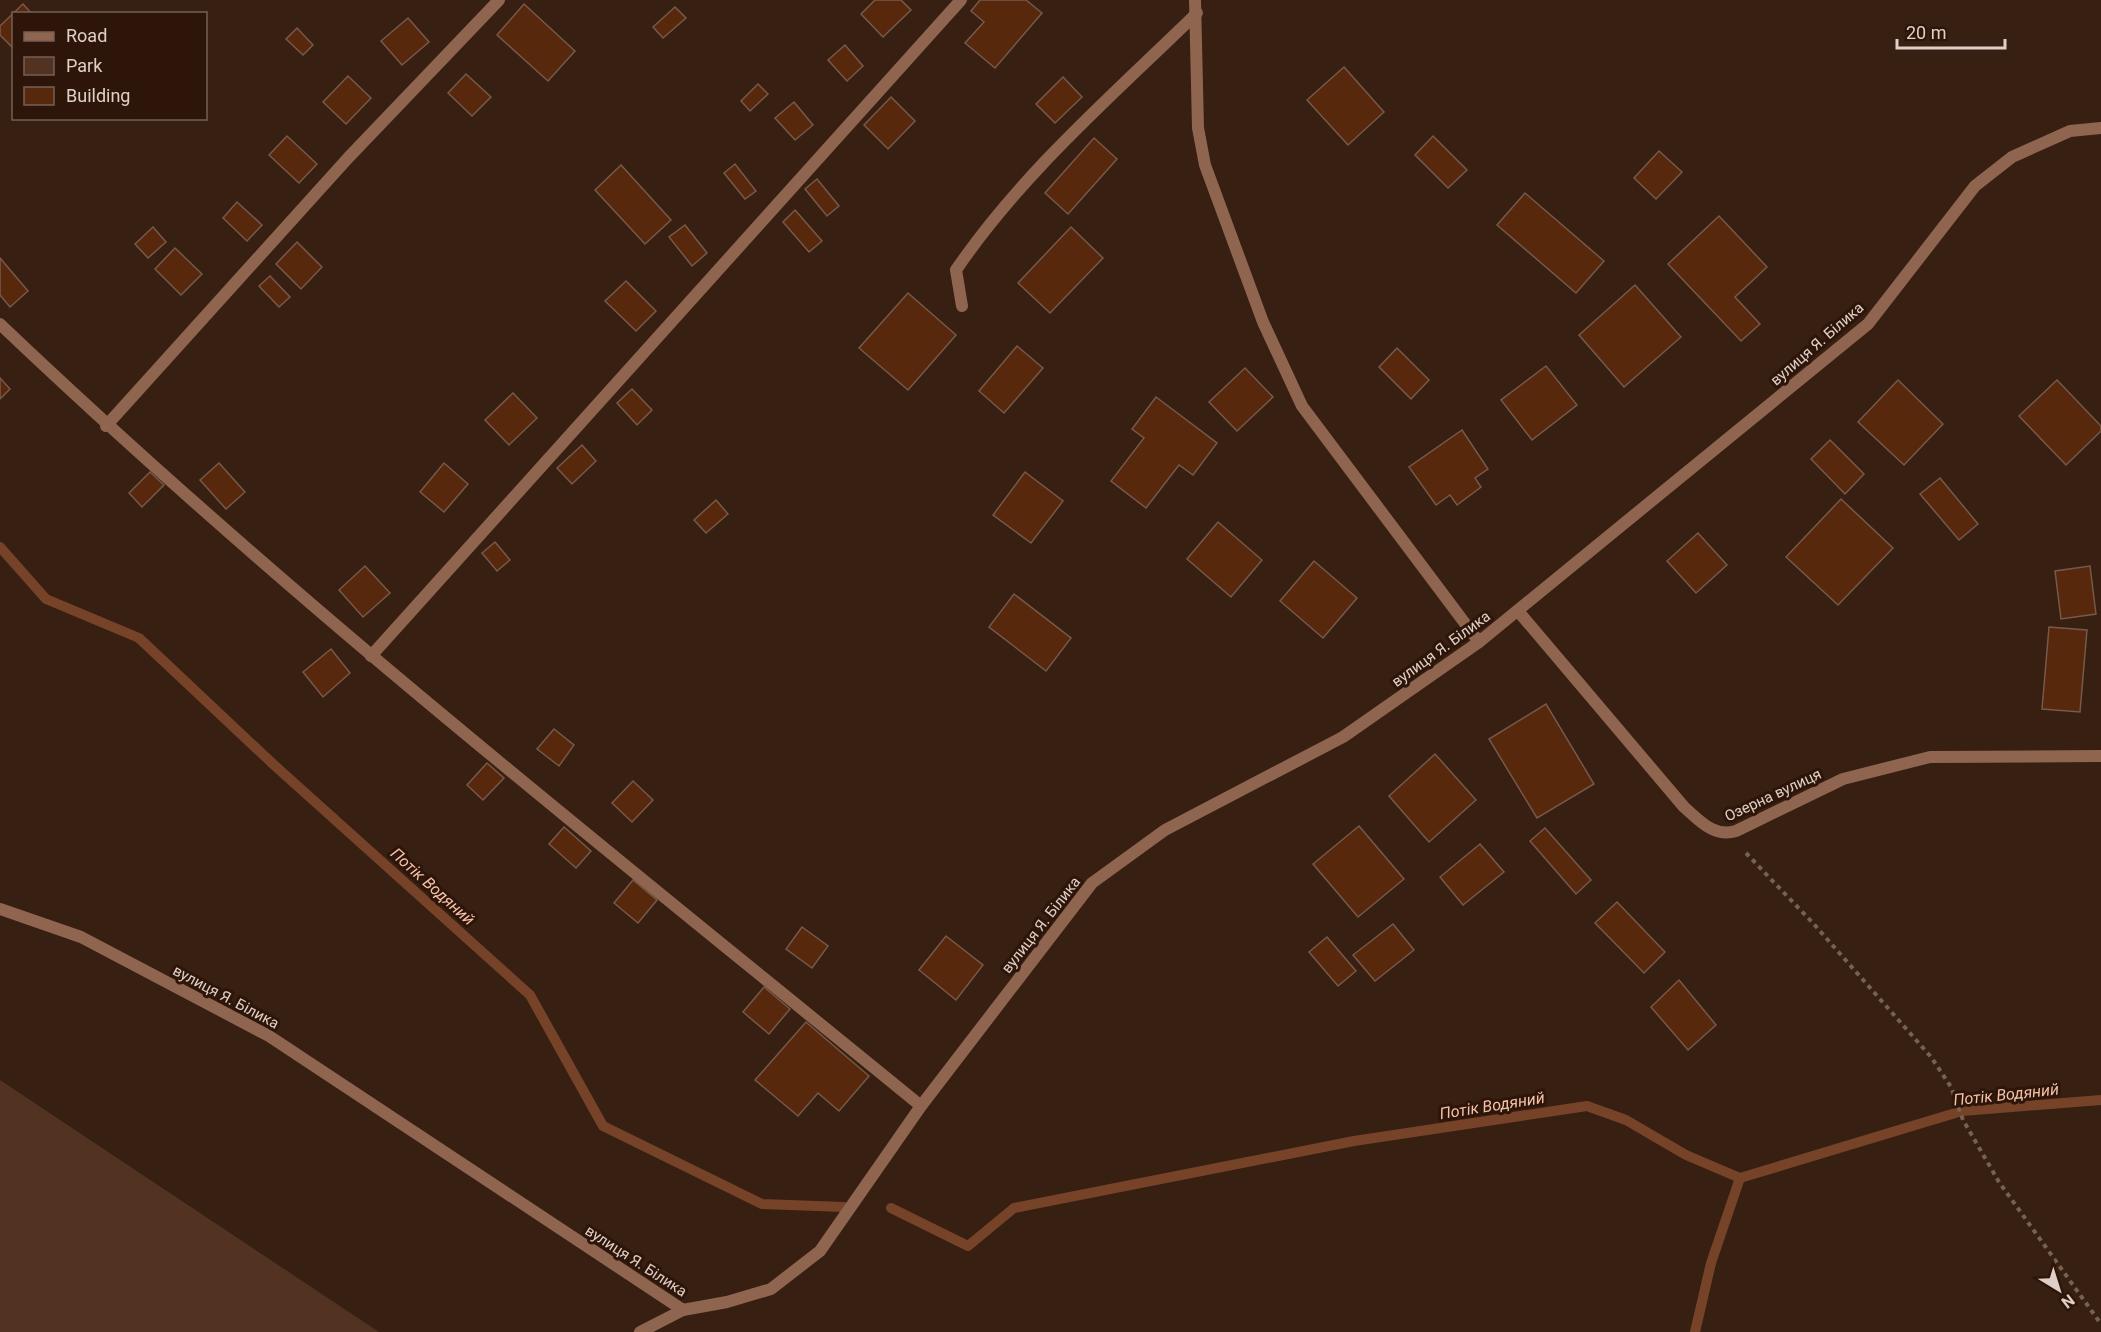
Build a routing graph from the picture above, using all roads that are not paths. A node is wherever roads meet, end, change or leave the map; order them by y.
1 (500, 0) edge
2 (961, 0) edge
3 (1196, 6) edge
4 (2101, 128) edge
5 (962, 306) dead end
6 (0, 324) edge
7 (106, 426) junction
8 (1518, 610) junction
9 (1479, 642) junction
10 (370, 656) junction
11 (2101, 756) edge
12 (0, 909) edge
13 (921, 1106) junction
14 (684, 1310) junction
15 (640, 1332) edge

1 - 7 street
2 - 10 street
3 - 5 street
3 - 9 street
4 - 8 street, вулиця Я. Білика
6 - 7 street
7 - 10 street
8 - 9 street, вулиця Я. Білика
8 - 11 street, Озерна вулиця
9 - 13 street, вулиця Я. Білика
10 - 13 street
12 - 14 street, вулиця Я. Білика
13 - 14 street, вулиця Я. Білика
14 - 15 street

